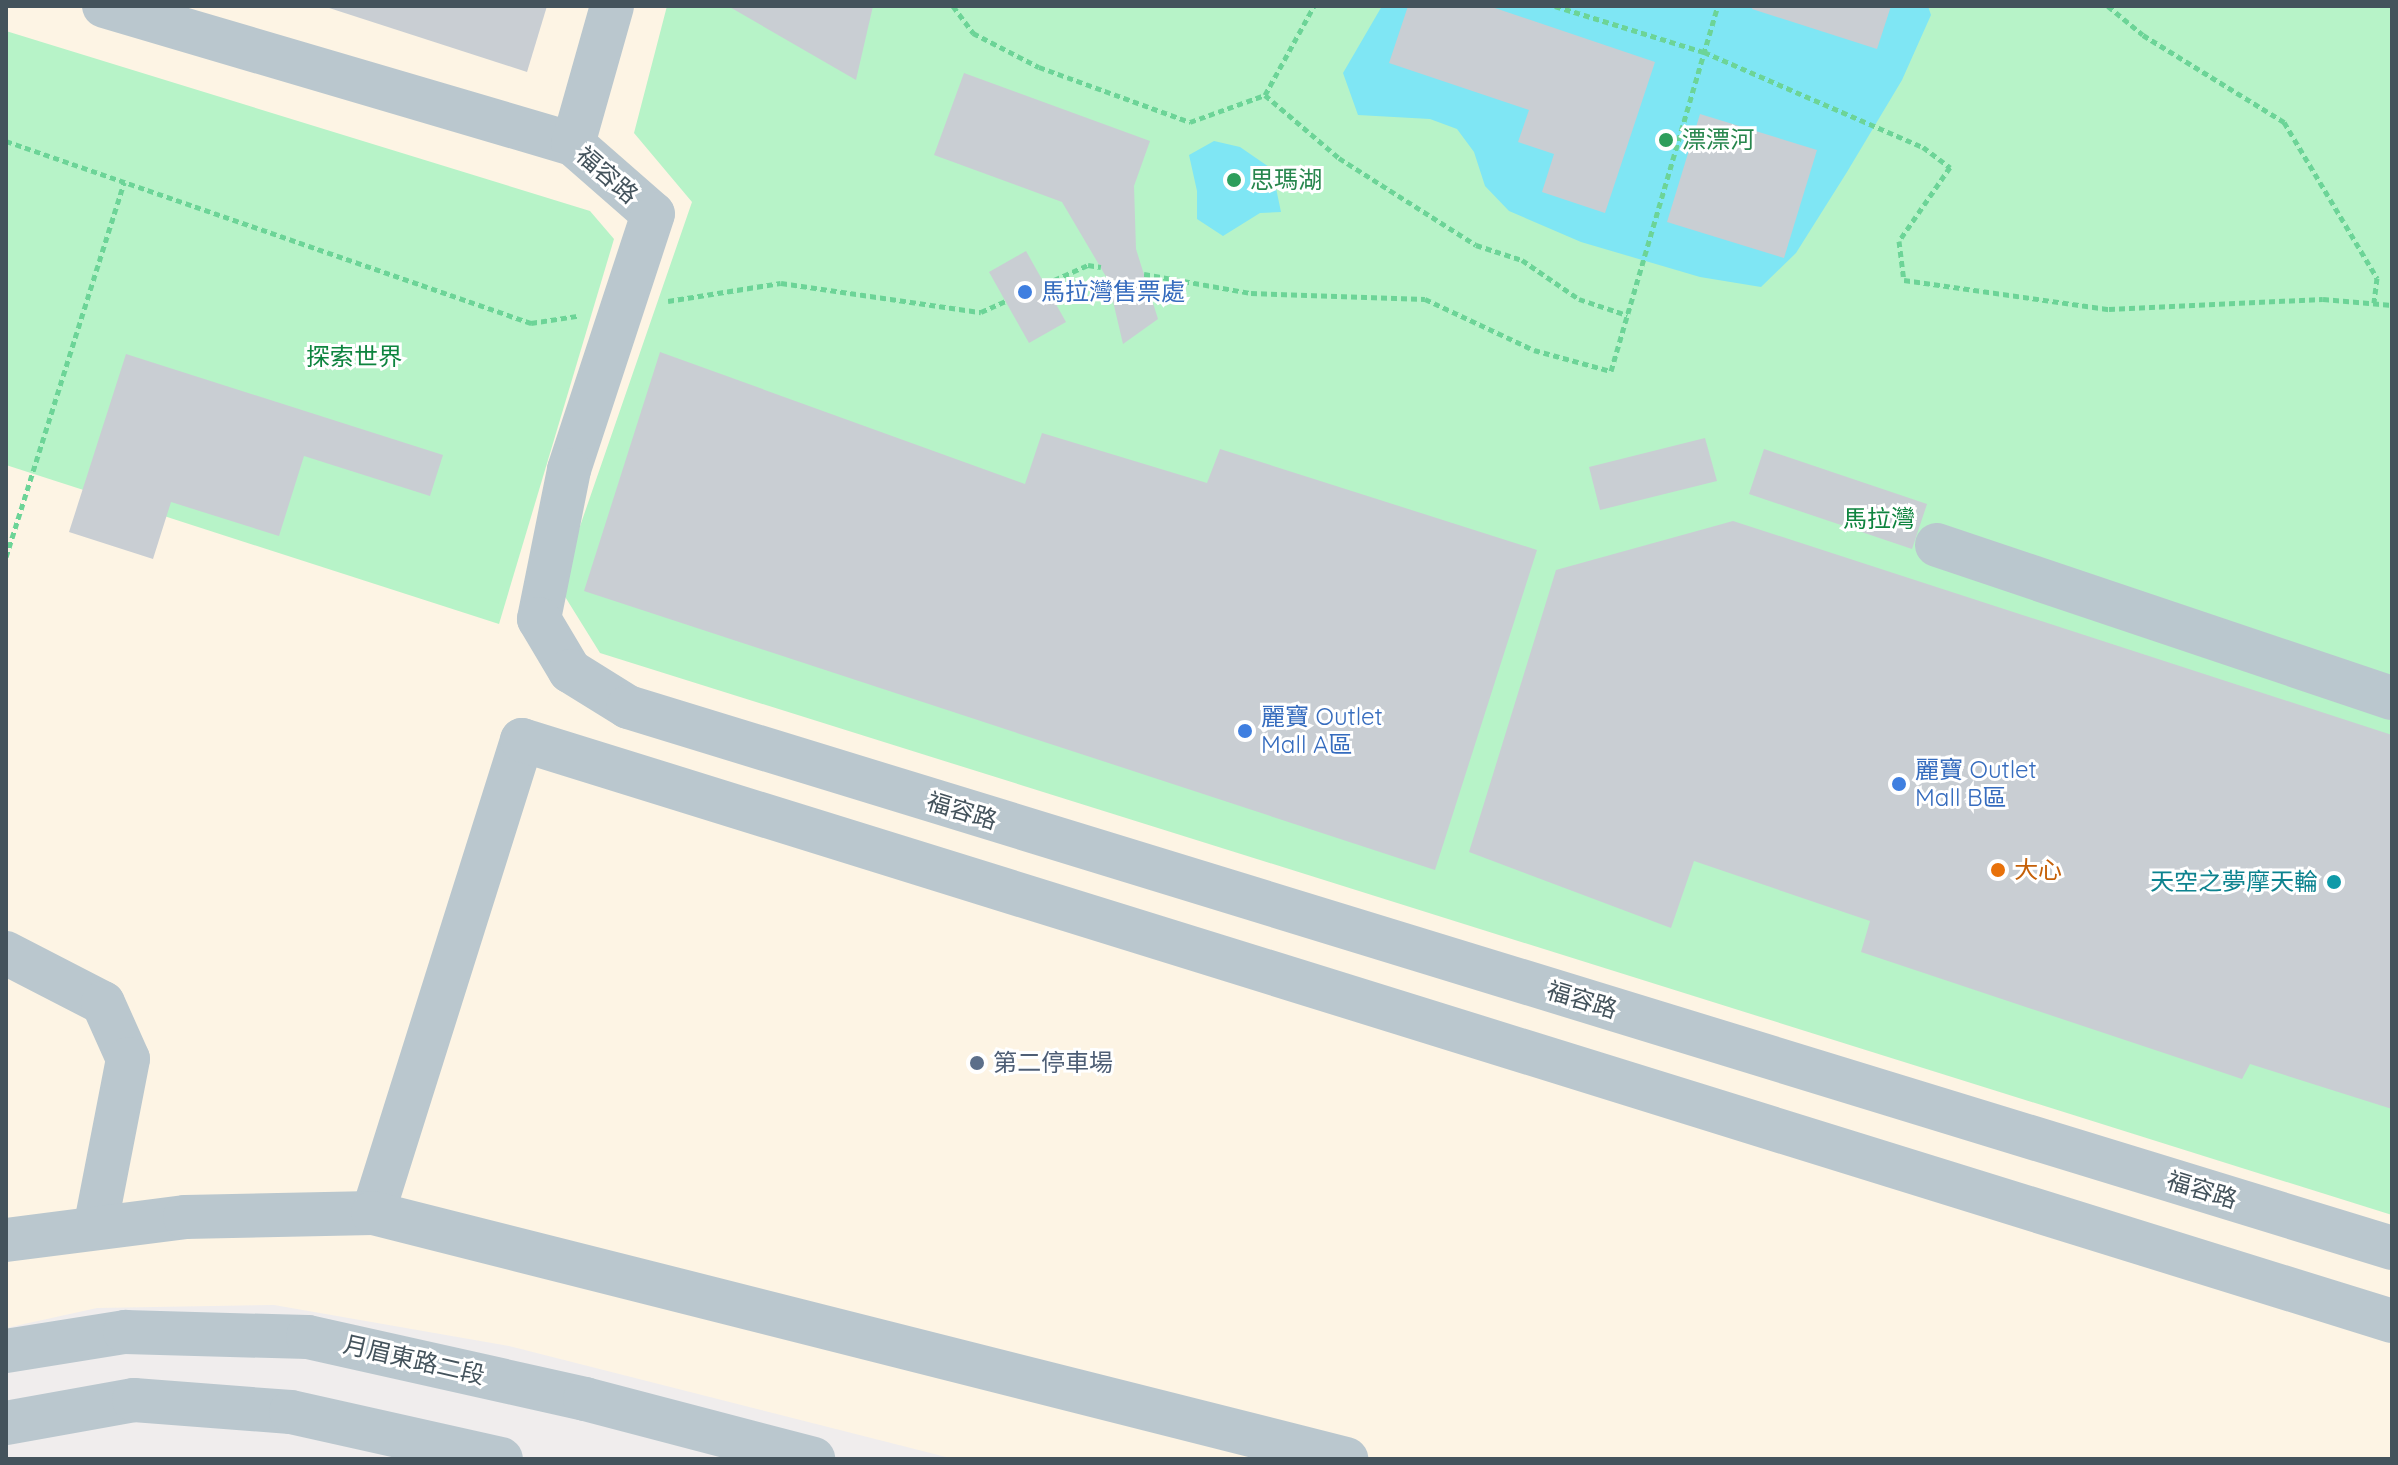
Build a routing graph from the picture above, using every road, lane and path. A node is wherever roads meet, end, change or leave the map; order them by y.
1 (104, 6) edge
2 (612, 6) edge
3 (953, 6) edge
4 (1314, 6) edge
5 (1555, 6) edge
6 (1718, 6) edge
7 (2108, 6) edge
8 (1704, 52) junction
9 (1265, 95) junction
10 (6, 141) edge
11 (573, 144) junction
12 (124, 182) junction
13 (1101, 267) dead end
14 (1144, 274) dead end
15 (1045, 284) dead end
16 (1006, 301) dead end
17 (2374, 303) junction
18 (656, 304) dead end
19 (2392, 305) edge
20 (588, 314) dead end
21 (1627, 315) junction
22 (1937, 545) dead end
23 (6, 557) edge
24 (2392, 698) edge
25 (6, 953) edge
26 (373, 1213) junction
27 (95, 1228) junction
28 (6, 1240) edge
29 (2392, 1248) edge
30 (2392, 1321) edge
31 (6, 1351) edge
32 (6, 1423) edge
33 (501, 1459) edge
34 (813, 1459) edge
35 (1346, 1459) edge

1 - 11 street, 福容路
2 - 11 street
3 - 9 path
4 - 9 path
5 - 8 path
6 - 8 path
7 - 17 path
8 - 17 path
8 - 21 path
9 - 21 path
10 - 12 path
11 - 29 street, 福容路
12 - 20 path
12 - 23 path
13 - 15 path
14 - 21 path
16 - 18 path
17 - 19 path
22 - 24 street
25 - 27 street
26 - 27 street
26 - 30 street
26 - 35 street
27 - 28 street
31 - 34 street, 月眉東路二段
32 - 33 street

